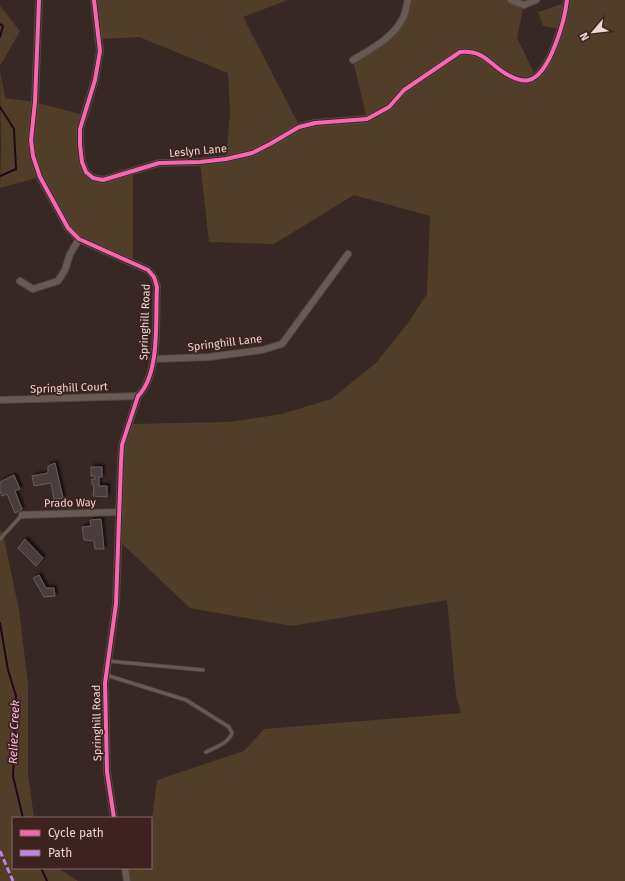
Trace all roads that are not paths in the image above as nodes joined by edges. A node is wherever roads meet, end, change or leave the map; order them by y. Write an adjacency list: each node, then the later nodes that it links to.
1 (40, 0): 8 (street, Springhill Road)
2 (94, 0): 6 (street, Leslyn Lane)
3 (408, 0): 7 (street)
4 (511, 0): 5 (street)
5 (536, 0)
6 (567, 0)
7 (352, 60)
8 (79, 239): 10 (street); 11 (street, Springhill Road)
9 (348, 254): 11 (street, Springhill Lane)
10 (20, 281)
11 (155, 360): 12 (street, Springhill Road)
12 (138, 396): 13 (street, Springhill Court); 14 (street, Springhill Road)
13 (0, 400)
14 (120, 512): 15 (street, Prado Way); 17 (street, Springhill Road)
15 (22, 515): 16 (lane)
16 (0, 539)
17 (108, 661): 18 (lane); 19 (street, Springhill Road)
18 (203, 670)
19 (106, 675): 20 (lane); 21 (street, Springhill Road)
20 (206, 752)
21 (114, 817)
22 (124, 869): 23 (street)
23 (127, 881)

